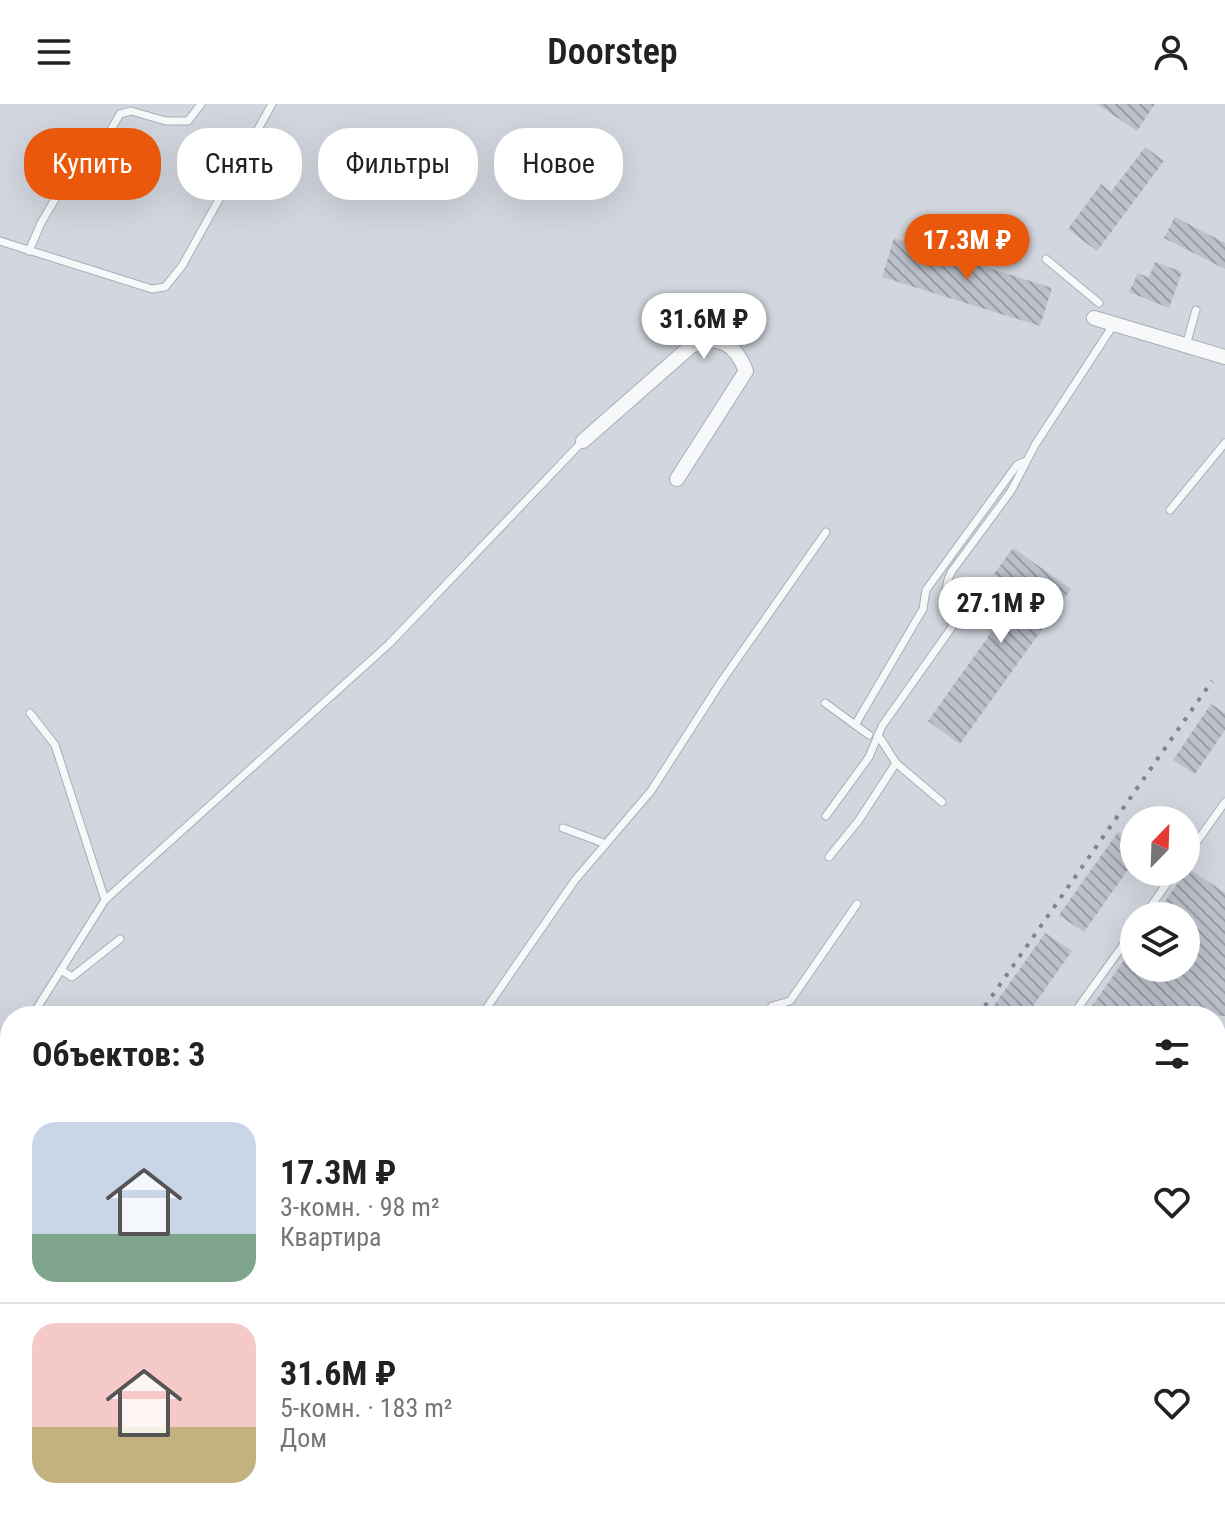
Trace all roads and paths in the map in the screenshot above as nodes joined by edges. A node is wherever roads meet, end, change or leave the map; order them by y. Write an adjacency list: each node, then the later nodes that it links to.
1 (201, 104): 4 (lane)
2 (272, 104): 4 (lane)
3 (0, 241): 4 (lane)
4 (29, 251)
5 (1046, 259): 6 (lane)
6 (1099, 303)
7 (1196, 310): 10 (lane)
8 (1094, 318): 9 (street)
9 (1114, 324): 10 (street); 14 (lane)
10 (1186, 345): 11 (street)
11 (1225, 357)
12 (583, 441): 15 (street); 30 (lane)
13 (1225, 443): 16 (lane)
14 (1026, 461): 20 (lane); 21 (lane)
15 (677, 479)
16 (1170, 510)
17 (826, 532): 28 (lane)
18 (825, 703): 20 (lane)
19 (30, 713): 30 (lane)
20 (855, 725): 21 (lane)
21 (874, 735): 22 (lane); 25 (lane)
22 (896, 763): 23 (lane); 29 (lane)
23 (942, 802)
24 (1225, 802): 27 (lane)
25 (826, 816)
26 (563, 828): 28 (lane)
27 (1200, 837)
28 (606, 844): 36 (lane)
29 (829, 857)
30 (105, 900): 34 (lane)
31 (857, 904): 37 (lane)
32 (120, 939): 34 (lane)
33 (1120, 949): 38 (lane)
34 (61, 970): 35 (lane)
35 (38, 1006)
36 (488, 1006)
37 (772, 1006)
38 (1079, 1006)

